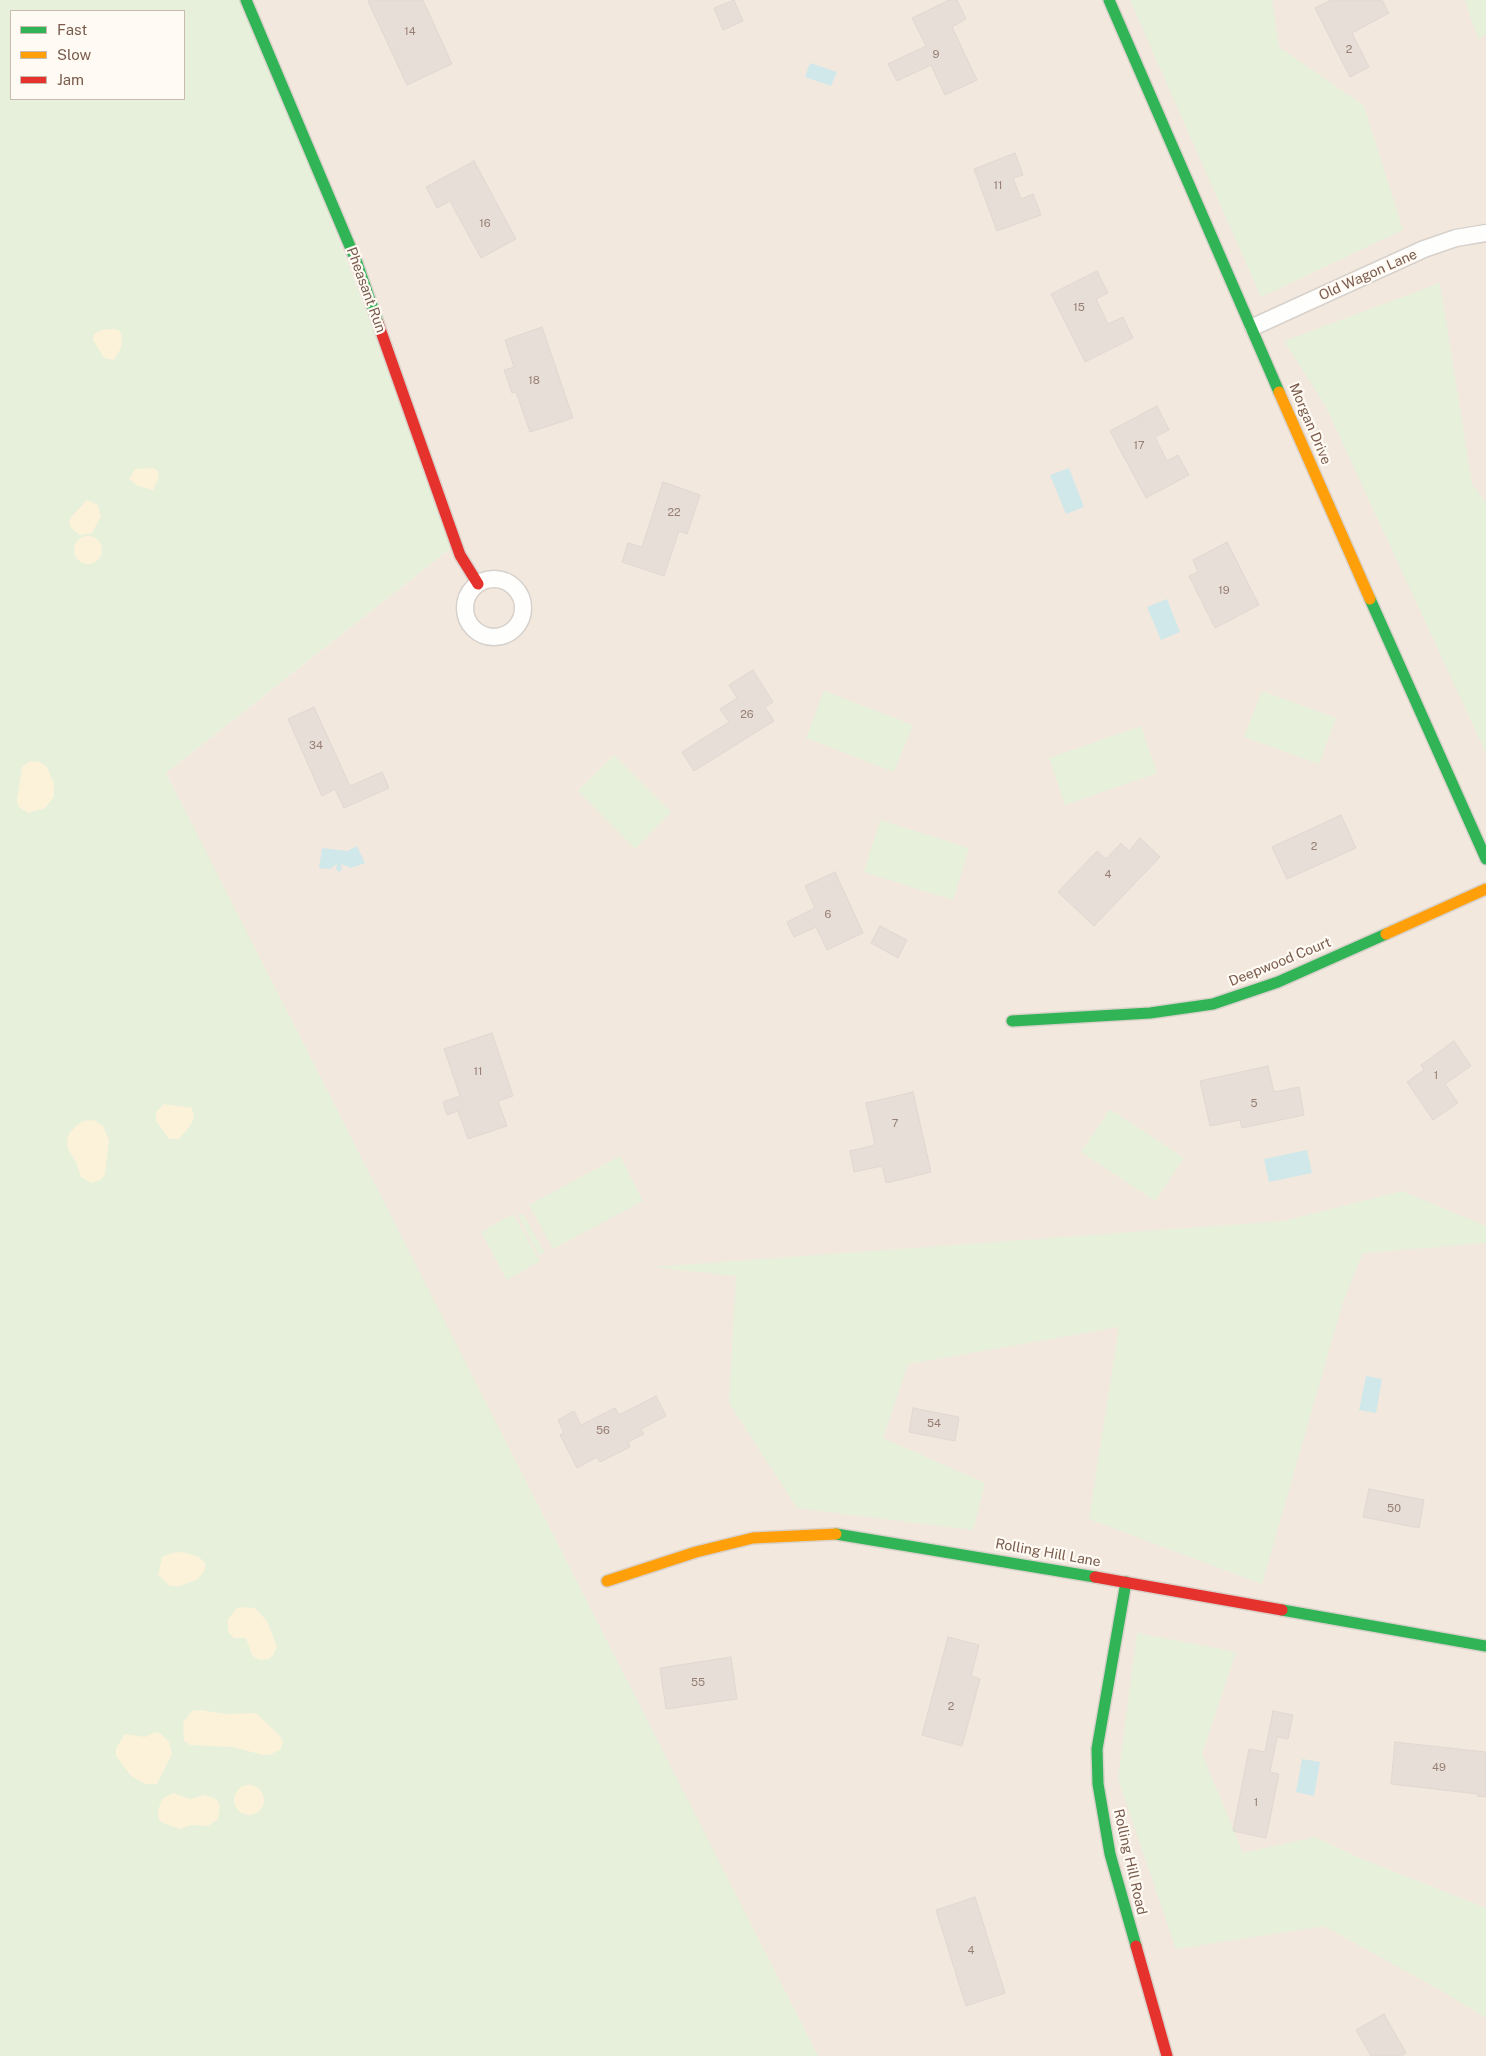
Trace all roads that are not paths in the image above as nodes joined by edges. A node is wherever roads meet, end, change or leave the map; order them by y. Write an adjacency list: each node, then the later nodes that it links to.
1 (246, 0): 5 (street, Pheasant Run)
2 (1109, 0): 4 (street, Morgan Drive)
3 (1486, 233): 4 (street, Old Wagon Lane)
4 (1253, 327): 6 (street, Morgan Drive)
5 (478, 584)
6 (1486, 859)
7 (1486, 889): 8 (street, Deepwood Court)
8 (1012, 1021)
9 (607, 1581): 10 (street, Rolling Hill Lane)
10 (1126, 1582): 11 (street, Rolling Hill Lane); 12 (street, Rolling Hill Road)
11 (1486, 1646)
12 (1167, 2056)

